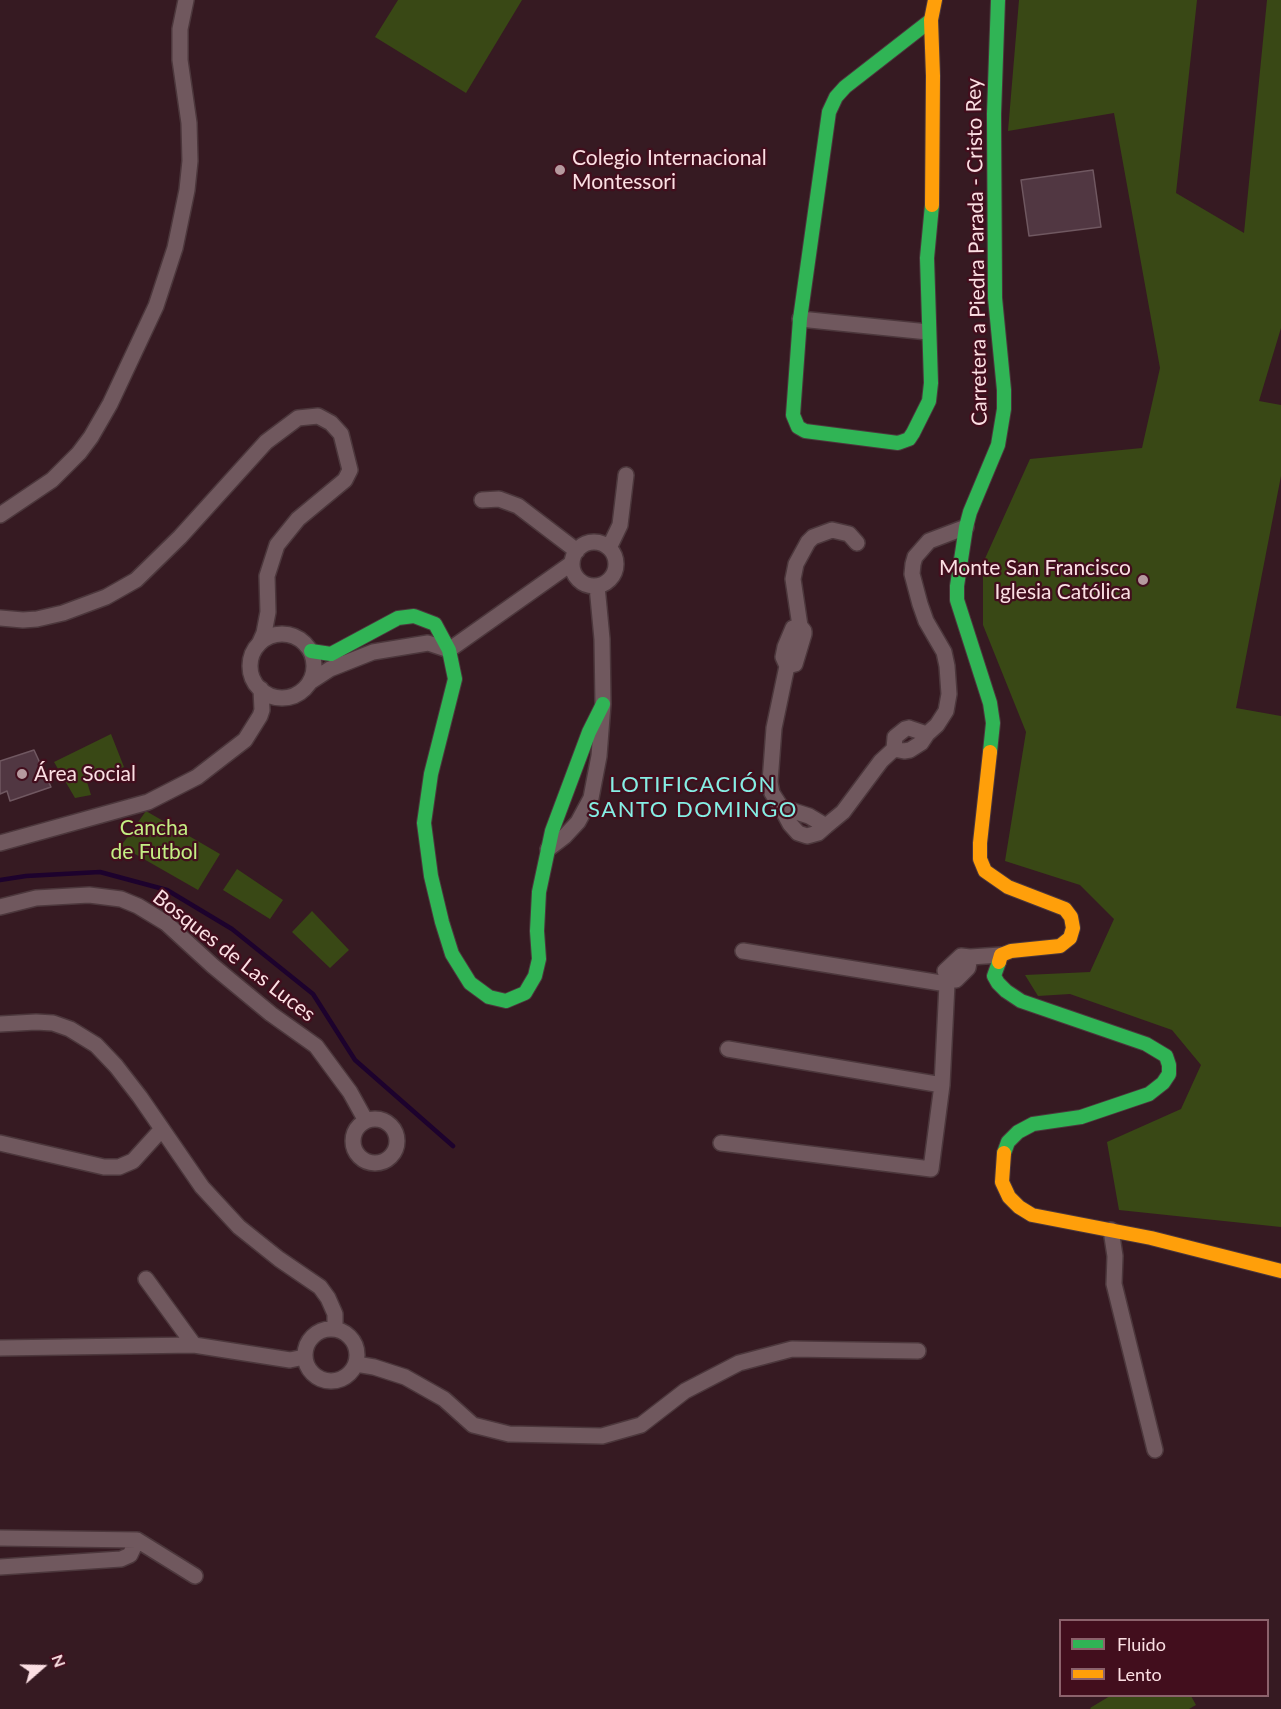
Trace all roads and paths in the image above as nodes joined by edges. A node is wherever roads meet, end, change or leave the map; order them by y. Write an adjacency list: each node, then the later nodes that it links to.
1 (186, 0): 9 (street)
2 (935, 0): 4 (street)
3 (998, 0): 10 (street, Carretera a Piedra Parada - Cristo Rey)
4 (931, 20): 5 (street); 6 (street)
5 (800, 319): 6 (street); 6 (street)
6 (928, 332)
7 (626, 475): 12 (street)
8 (482, 500): 13 (street)
9 (0, 515)
10 (966, 527): 11 (street); 30 (street, Carretera a Piedra Parada - Cristo Rey)
11 (857, 543)
12 (609, 548): 13 (street); 14 (street)
13 (574, 557): 14 (street); 19 (street)
14 (597, 586): 24 (street)
15 (267, 602): 16 (street); 17 (street); 18 (street)
16 (0, 618)
17 (291, 635): 18 (street); 20 (street)
18 (260, 642): 22 (street)
19 (449, 650): 20 (street); 21 (street); 27 (street)
20 (311, 651): 21 (street)
21 (310, 682): 23 (street)
22 (261, 689): 23 (street); 25 (street)
23 (285, 698): 25 (street)
24 (603, 704): 27 (street); 27 (street)
25 (260, 716): 26 (street)
26 (0, 843)
27 (548, 849)
28 (0, 907): 35 (street, Bosques de Las Luces)
29 (743, 951): 31 (street)
30 (1001, 955): 31 (street); 39 (street)
31 (949, 982): 34 (street)
32 (0, 1024): 36 (street)
33 (728, 1049): 34 (street)
34 (942, 1085): 38 (street)
35 (366, 1121)
36 (162, 1129): 37 (street); 42 (street)
37 (0, 1143)
38 (721, 1143)
39 (1111, 1230): 40 (street); 48 (street)
40 (1281, 1271)
41 (146, 1279): 43 (street)
42 (335, 1329): 46 (street); 47 (street)
43 (194, 1345): 44 (street); 46 (street)
44 (0, 1348)
45 (918, 1351): 47 (street)
46 (304, 1357): 47 (street)
47 (356, 1364)
48 (1155, 1450)
49 (0, 1538): 50 (street)
50 (137, 1540): 51 (street); 52 (street)
51 (0, 1567)
52 (195, 1576)

